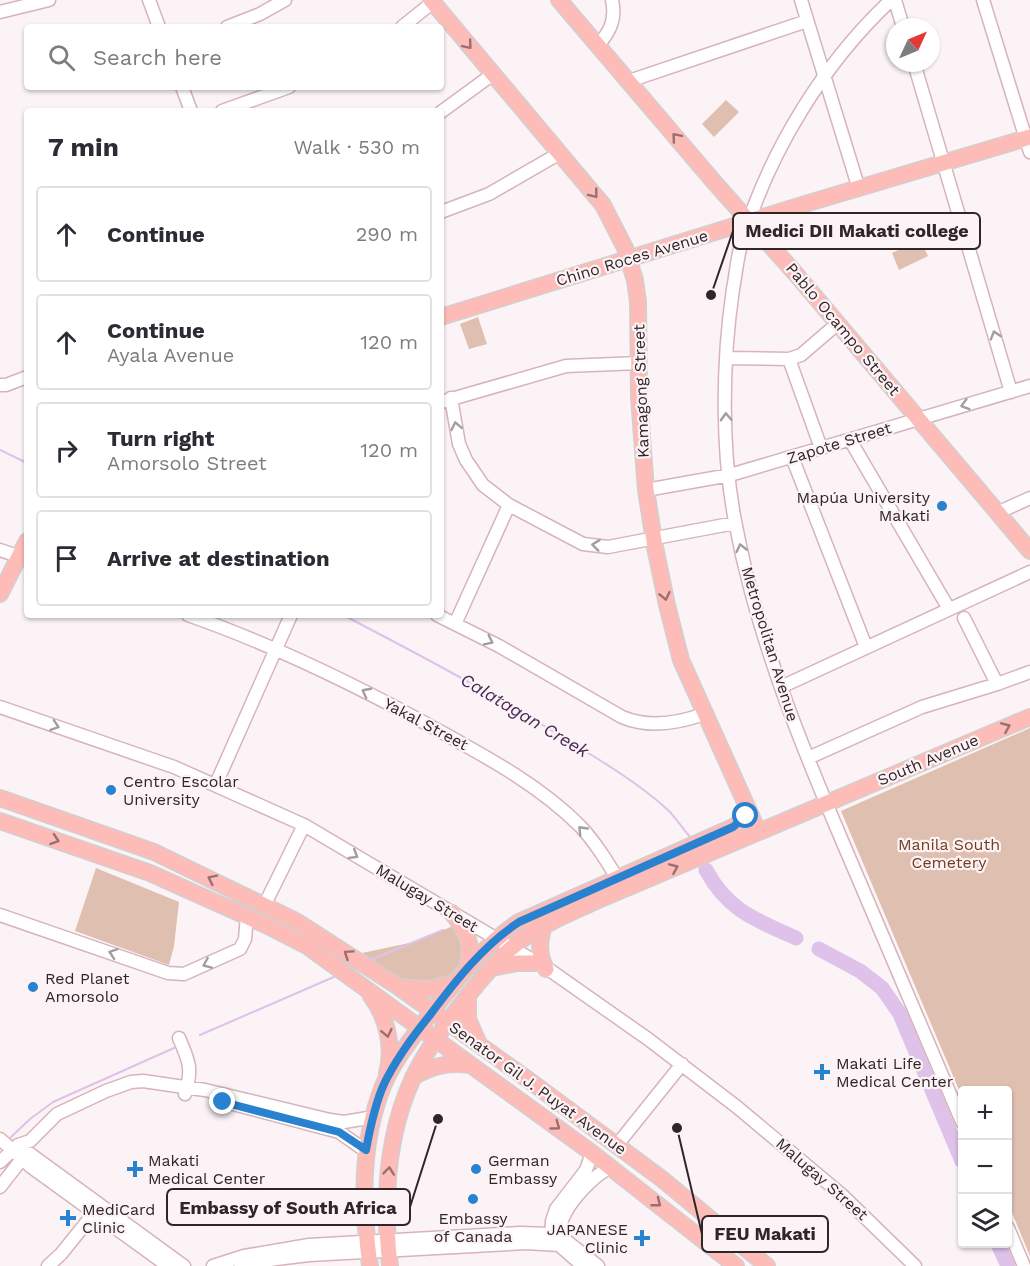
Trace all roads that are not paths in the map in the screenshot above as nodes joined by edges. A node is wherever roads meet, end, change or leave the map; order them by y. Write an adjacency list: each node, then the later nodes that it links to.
1 (50, 0): 11 (street)
2 (149, 0): 14 (street)
3 (285, 0): 15 (street)
4 (559, 0): 17 (main road, Pablo Ocampo Street)
5 (801, 0): 13 (street)
6 (891, 0): 20 (street, Metropolitan Avenue)
7 (895, 0): 12 (street)
8 (983, 0): 27 (street)
9 (432, 1): 16 (street); 19 (main road, Kamagong Street, one-way to 19)
10 (615, 1): 17 (street)
11 (0, 12)
12 (900, 18)
13 (807, 21): 20 (street); 21 (street)
14 (158, 24)
15 (235, 24)
16 (405, 24)
17 (598, 45): 21 (main road, Pablo Ocampo Street)
18 (917, 72): 29 (street)
19 (493, 74): 26 (street); 28 (main road, Kamagong Street)
20 (825, 76): 30 (street); 32 (street, Metropolitan Avenue)
21 (629, 81): 32 (main road, Pablo Ocampo Street, one-way to 21)
22 (183, 90): 24 (street)
23 (281, 90): 25 (street)
24 (190, 108)
25 (230, 108)
26 (444, 110)
27 (1029, 143): 29 (main road, Chino Roces Avenue)
28 (560, 153): 31 (street); 33 (main road, Kamagong Street, one-way to 33)
29 (943, 163): 30 (main road, Chino Roces Avenue); 42 (street, one-way to 29)
30 (859, 189): 32 (main road, Chino Roces Avenue)
31 (444, 211)
32 (749, 222): 33 (main road, Chino Roces Avenue); 35 (main road, Pablo Ocampo Street); 36 (street, Metropolitan Avenue)
33 (629, 259): 34 (main road, Chino Roces Avenue); 38 (main road, Kamagong Street)
34 (444, 316)
35 (837, 324): 37 (street); 44 (main road, Pablo Ocampo Street)
36 (726, 358): 37 (street); 48 (street, Metropolitan Avenue, one-way to 36)
37 (789, 359): 46 (street)
38 (639, 363): 43 (street); 49 (main road, Kamagong Street)
39 (24, 378): 40 (street)
40 (0, 385)
41 (1030, 386): 42 (street, Zapote Street)
42 (1011, 392): 44 (street, Zapote Street, one-way to 44)
43 (446, 400): 51 (street, one-way to 43)
44 (919, 418): 45 (street, Zapote Street); 52 (main road, Pablo Ocampo Street)
45 (850, 440): 46 (street, Zapote Street); 60 (street)
46 (821, 448): 47 (street, Zapote Street)
47 (792, 457): 48 (street, Zapote Street); 66 (street)
48 (730, 475): 49 (street, Zapote Street); 53 (street, Metropolitan Avenue)
49 (646, 490): 54 (main road, Kamagong Street)
50 (1030, 498): 52 (street)
51 (509, 505): 54 (street, one-way to 51); 65 (street)
52 (997, 513): 56 (main road, Pablo Ocampo Street)
53 (735, 523): 54 (street); 70 (street, Metropolitan Avenue, one-way to 53)
54 (653, 539): 72 (main road, Kamagong Street, one-way to 72)
55 (0, 550): 57 (street)
56 (1030, 551)
57 (23, 558): 59 (main road)
58 (1030, 572): 60 (street)
59 (0, 594)
60 (949, 609): 66 (street)
61 (196, 618): 67 (street, Yakal Street)
62 (290, 618): 67 (street)
63 (442, 618): 65 (street)
64 (963, 618): 69 (street)
65 (455, 624): 72 (street, one-way to 72)
66 (866, 647): 70 (street)
67 (275, 649): 75 (street); 83 (street, Yakal Street, one-way to 67)
68 (1030, 672): 69 (street)
69 (997, 684): 74 (street)
70 (781, 687): 74 (street, Metropolitan Avenue)
71 (0, 707): 75 (street, Malugay Street, one-way to 75)
72 (704, 714): 78 (main road, Kamagong Street)
73 (1030, 717): 77 (main road, South Avenue, one-way to 73)
74 (808, 758): 77 (street, Metropolitan Avenue)
75 (216, 784): 80 (street, Malugay Street)
76 (0, 798): 84 (main road, Senator Gil J. Puyat Avenue, one-way to 76)
77 (826, 803): 82 (main road, South Avenue); 111 (street, Metropolitan Avenue)
78 (748, 810): 81 (main road); 82 (main road, Kamagong Street)
79 (0, 821): 87 (main road, Senator Gil J. Puyat Avenue, one-way to 87)
80 (304, 825): 84 (street); 85 (street, Malugay Street, one-way to 85)
81 (733, 827): 82 (main road); 83 (main road)
82 (758, 831): 83 (main road, South Avenue, one-way to 82)
83 (620, 883): 88 (main road); 89 (main road)
84 (265, 904): 96 (main road, Senator Gil J. Puyat Avenue, one-way to 84)
85 (452, 913): 89 (street, Malugay Street); 93 (main road)
86 (0, 915): 87 (street, one-way to 86)
87 (247, 916): 95 (main road, Senator Gil J. Puyat Avenue)
88 (544, 925): 90 (main road); 91 (main road)
89 (495, 939): 90 (street, Malugay Street); 93 (main road)
90 (511, 948): 91 (street, Malugay Street); 92 (main road)
91 (541, 966): 92 (main road); 104 (street, Malugay Street)
92 (492, 968): 97 (main road)
93 (466, 969): 94 (main road)
94 (454, 983): 96 (main road); 98 (main road)
95 (363, 986): 100 (main road, Senator Gil J. Puyat Avenue); 108 (main road, one-way to 108)
96 (397, 987): 98 (main road, Senator Gil J. Puyat Avenue)
97 (468, 995): 99 (main road); 103 (main road)
98 (432, 1012): 99 (main road, Senator Gil J. Puyat Avenue); 100 (main road)
99 (448, 1023): 102 (main road); 103 (main road, Senator Gil J. Puyat Avenue)
100 (419, 1028): 102 (main road, Senator Gil J. Puyat Avenue); 108 (main road)
101 (179, 1038): 106 (street)
102 (436, 1040): 105 (main road, Senator Gil J. Puyat Avenue); 107 (main road)
103 (483, 1049): 114 (main road, Senator Gil J. Puyat Avenue)
104 (682, 1064): 114 (street); 137 (street, Malugay Street)
105 (470, 1065): 107 (main road); 117 (main road, Senator Gil J. Puyat Avenue, one-way to 117)
106 (190, 1070): 109 (street); 110 (street)
107 (413, 1077): 126 (main road, one-way to 107)
108 (384, 1085): 112 (main road)
109 (206, 1090): 110 (street); 112 (street)
110 (186, 1091): 115 (street); 116 (street)
111 (958, 1110)
112 (374, 1117): 116 (main road)
113 (0, 1139): 115 (street)
114 (617, 1145): 136 (main road, Senator Gil J. Puyat Avenue)
115 (21, 1150): 118 (street); 120 (street); 122 (street); 130 (street)
116 (366, 1150): 127 (main road)
117 (592, 1152): 119 (main road, Senator Gil J. Puyat Avenue); 121 (street)
118 (0, 1162)
119 (611, 1167): 125 (street); 135 (main road, Senator Gil J. Puyat Avenue, one-way to 135)
120 (0, 1187)
121 (556, 1209): 123 (street); 125 (street)
122 (94, 1213): 128 (street); 129 (street)
123 (520, 1233): 125 (street); 126 (street)
124 (1012, 1238): 138 (street)
125 (555, 1240): 126 (street); 133 (street); 134 (street)
126 (389, 1252): 127 (street)
127 (368, 1253): 131 (street); 132 (street)
128 (48, 1266)
129 (168, 1266)
130 (184, 1266)
131 (213, 1266)
132 (241, 1266)
133 (583, 1266)
134 (598, 1266)
135 (736, 1266)
136 (767, 1266)
137 (915, 1266)
138 (1024, 1266)

